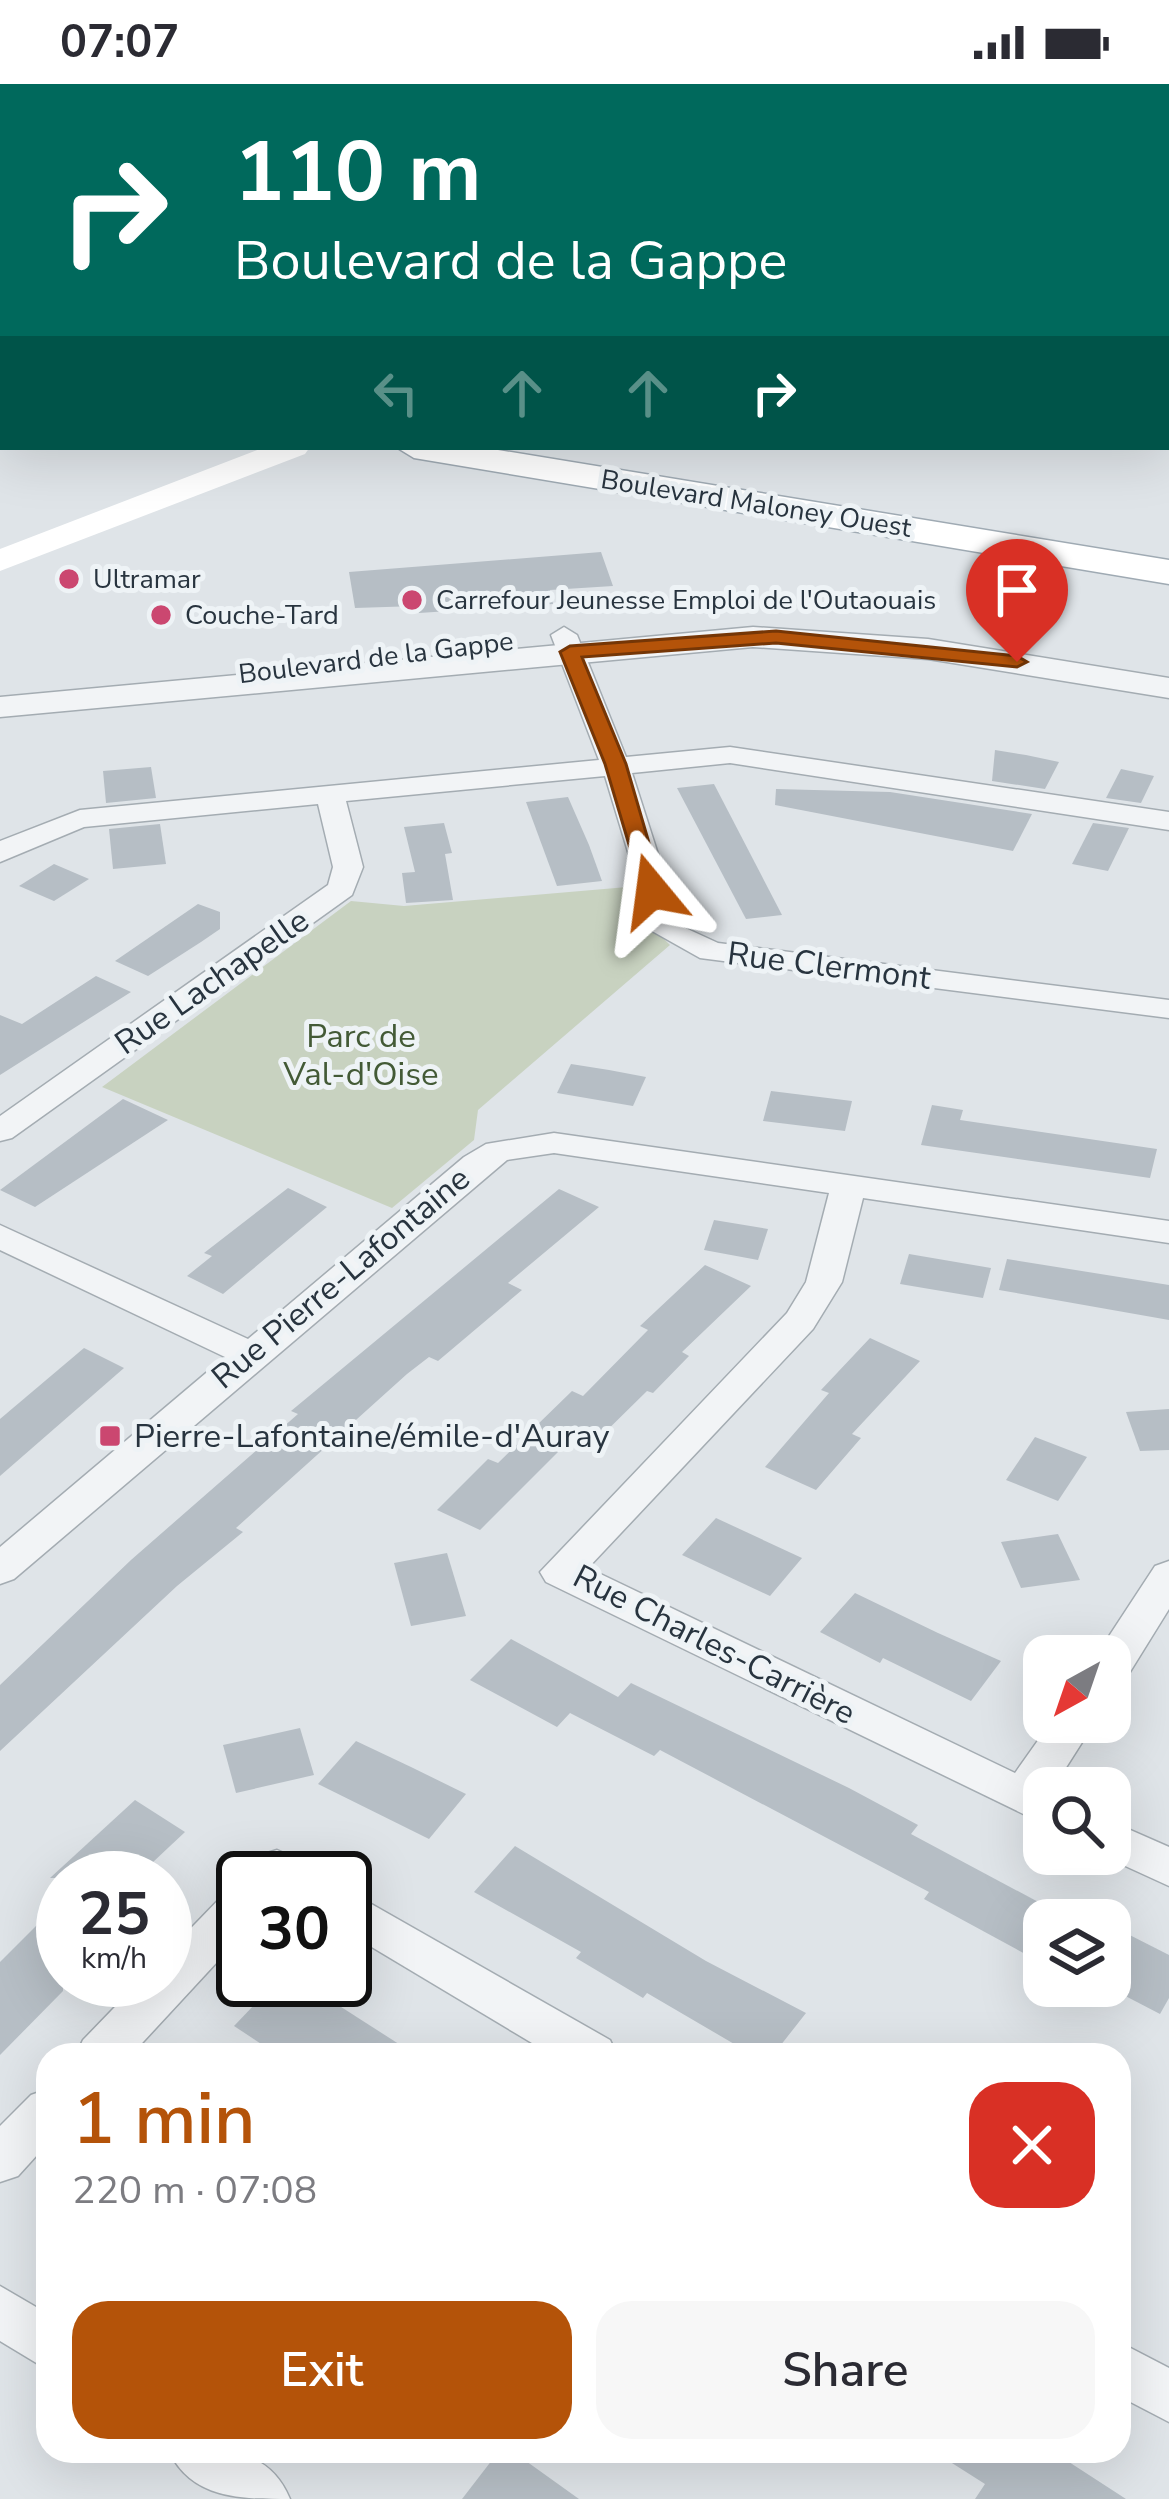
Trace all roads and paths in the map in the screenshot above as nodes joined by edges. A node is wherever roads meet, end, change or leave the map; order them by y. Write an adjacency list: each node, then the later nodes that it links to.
1 (213, 450): 5 (main road)
2 (286, 450): 7 (main road)
3 (432, 450): 8 (main road, Boulevard Maloney Ouest)
4 (585, 450): 6 (main road, Boulevard Maloney Ouest)
5 (0, 530)
6 (1169, 548)
7 (0, 561)
8 (1169, 572)
9 (567, 644): 10 (street, Boulevard de la Gappe); 11 (street, Boulevard de la Gappe); 12 (street, Rue Clermont)
10 (1169, 688)
11 (10, 707)
12 (615, 764): 13 (street); 14 (street); 16 (street, Rue Clermont)
13 (330, 795): 15 (street); 17 (street, Rue Lachapelle)
14 (1169, 821)
15 (0, 853)
16 (1169, 1010)
17 (0, 1131)
18 (848, 1188): 19 (street, Rue Pierre-Lafontaine); 21 (street, Rue Pierre-Lafontaine); 25 (street, Rue Charles-Carrière)
19 (1169, 1232)
20 (0, 1236): 21 (street)
21 (250, 1354): 22 (street, Rue Pierre-Lafontaine)
22 (0, 1569)
23 (1169, 1576): 24 (street)
24 (1131, 1636)
25 (1023, 1797)
26 (1131, 1850): 27 (street)
27 (1169, 1868)
28 (372, 1924): 31 (street)
29 (216, 1933): 30 (street)
30 (111, 2043)
31 (572, 2043)
32 (36, 2122): 33 (street)
33 (0, 2160)
34 (0, 2310): 35 (street)
35 (36, 2336)
36 (1131, 2374): 37 (street)
37 (1169, 2397)
38 (213, 2463): 39 (street)
39 (263, 2499)

